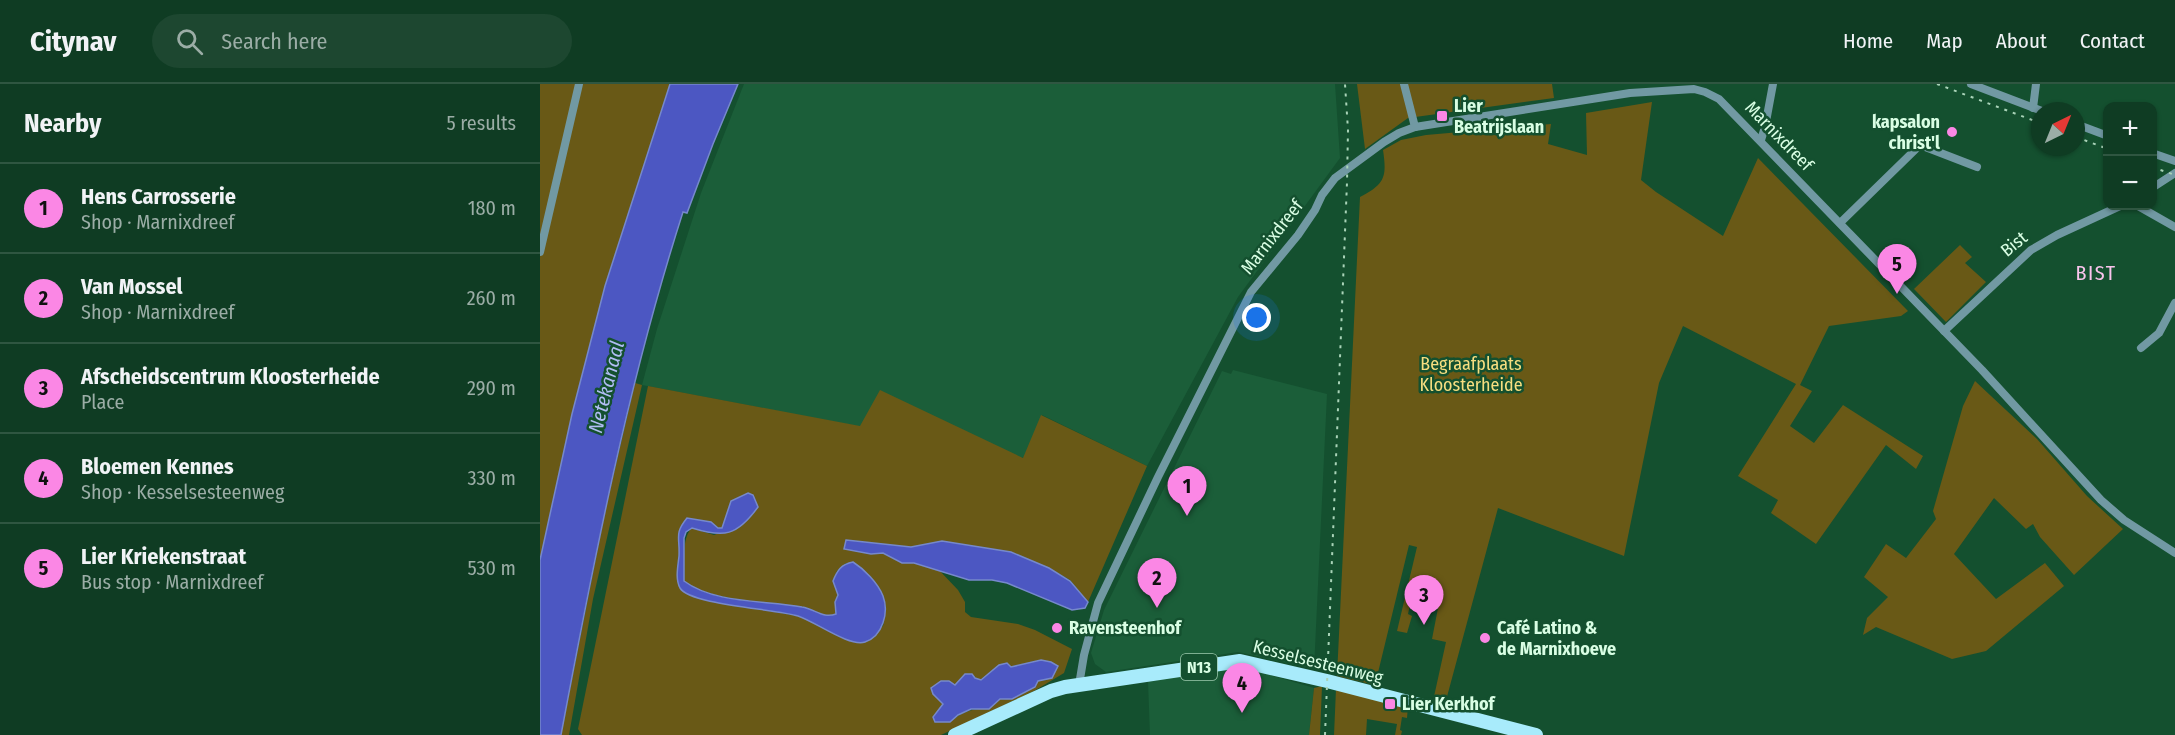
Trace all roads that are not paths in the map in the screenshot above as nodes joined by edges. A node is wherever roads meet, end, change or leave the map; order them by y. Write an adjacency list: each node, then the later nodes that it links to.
1 (579, 84): 21 (street)
2 (1404, 84): 9 (street)
3 (1773, 84): 11 (street)
4 (1971, 84): 7 (street)
5 (2036, 84): 6 (street)
6 (2037, 102)
7 (2031, 107)
8 (2085, 127): 10 (street)
9 (1415, 128): 11 (street, Marnixdreef); 26 (street, Marnixdreef)
10 (2103, 134)
11 (1761, 140): 19 (street, Marnixdreef)
12 (2157, 155): 13 (street)
13 (2175, 161)
14 (1977, 167): 19 (street)
15 (2175, 173): 16 (street)
16 (2157, 185)
17 (2111, 210): 23 (street, Bist)
18 (2145, 210): 20 (street)
19 (1840, 223): 23 (street, Marnixdreef)
20 (2175, 227)
21 (540, 252)
22 (2175, 303): 24 (street)
23 (1944, 331): 25 (street, Marnixdreef)
24 (2141, 348)
25 (2175, 553)
26 (1079, 685): 27 (main road, Kesselsesteenweg / N13); 28 (main road, Kesselsesteenweg / N13)
27 (955, 735)
28 (1536, 735)

